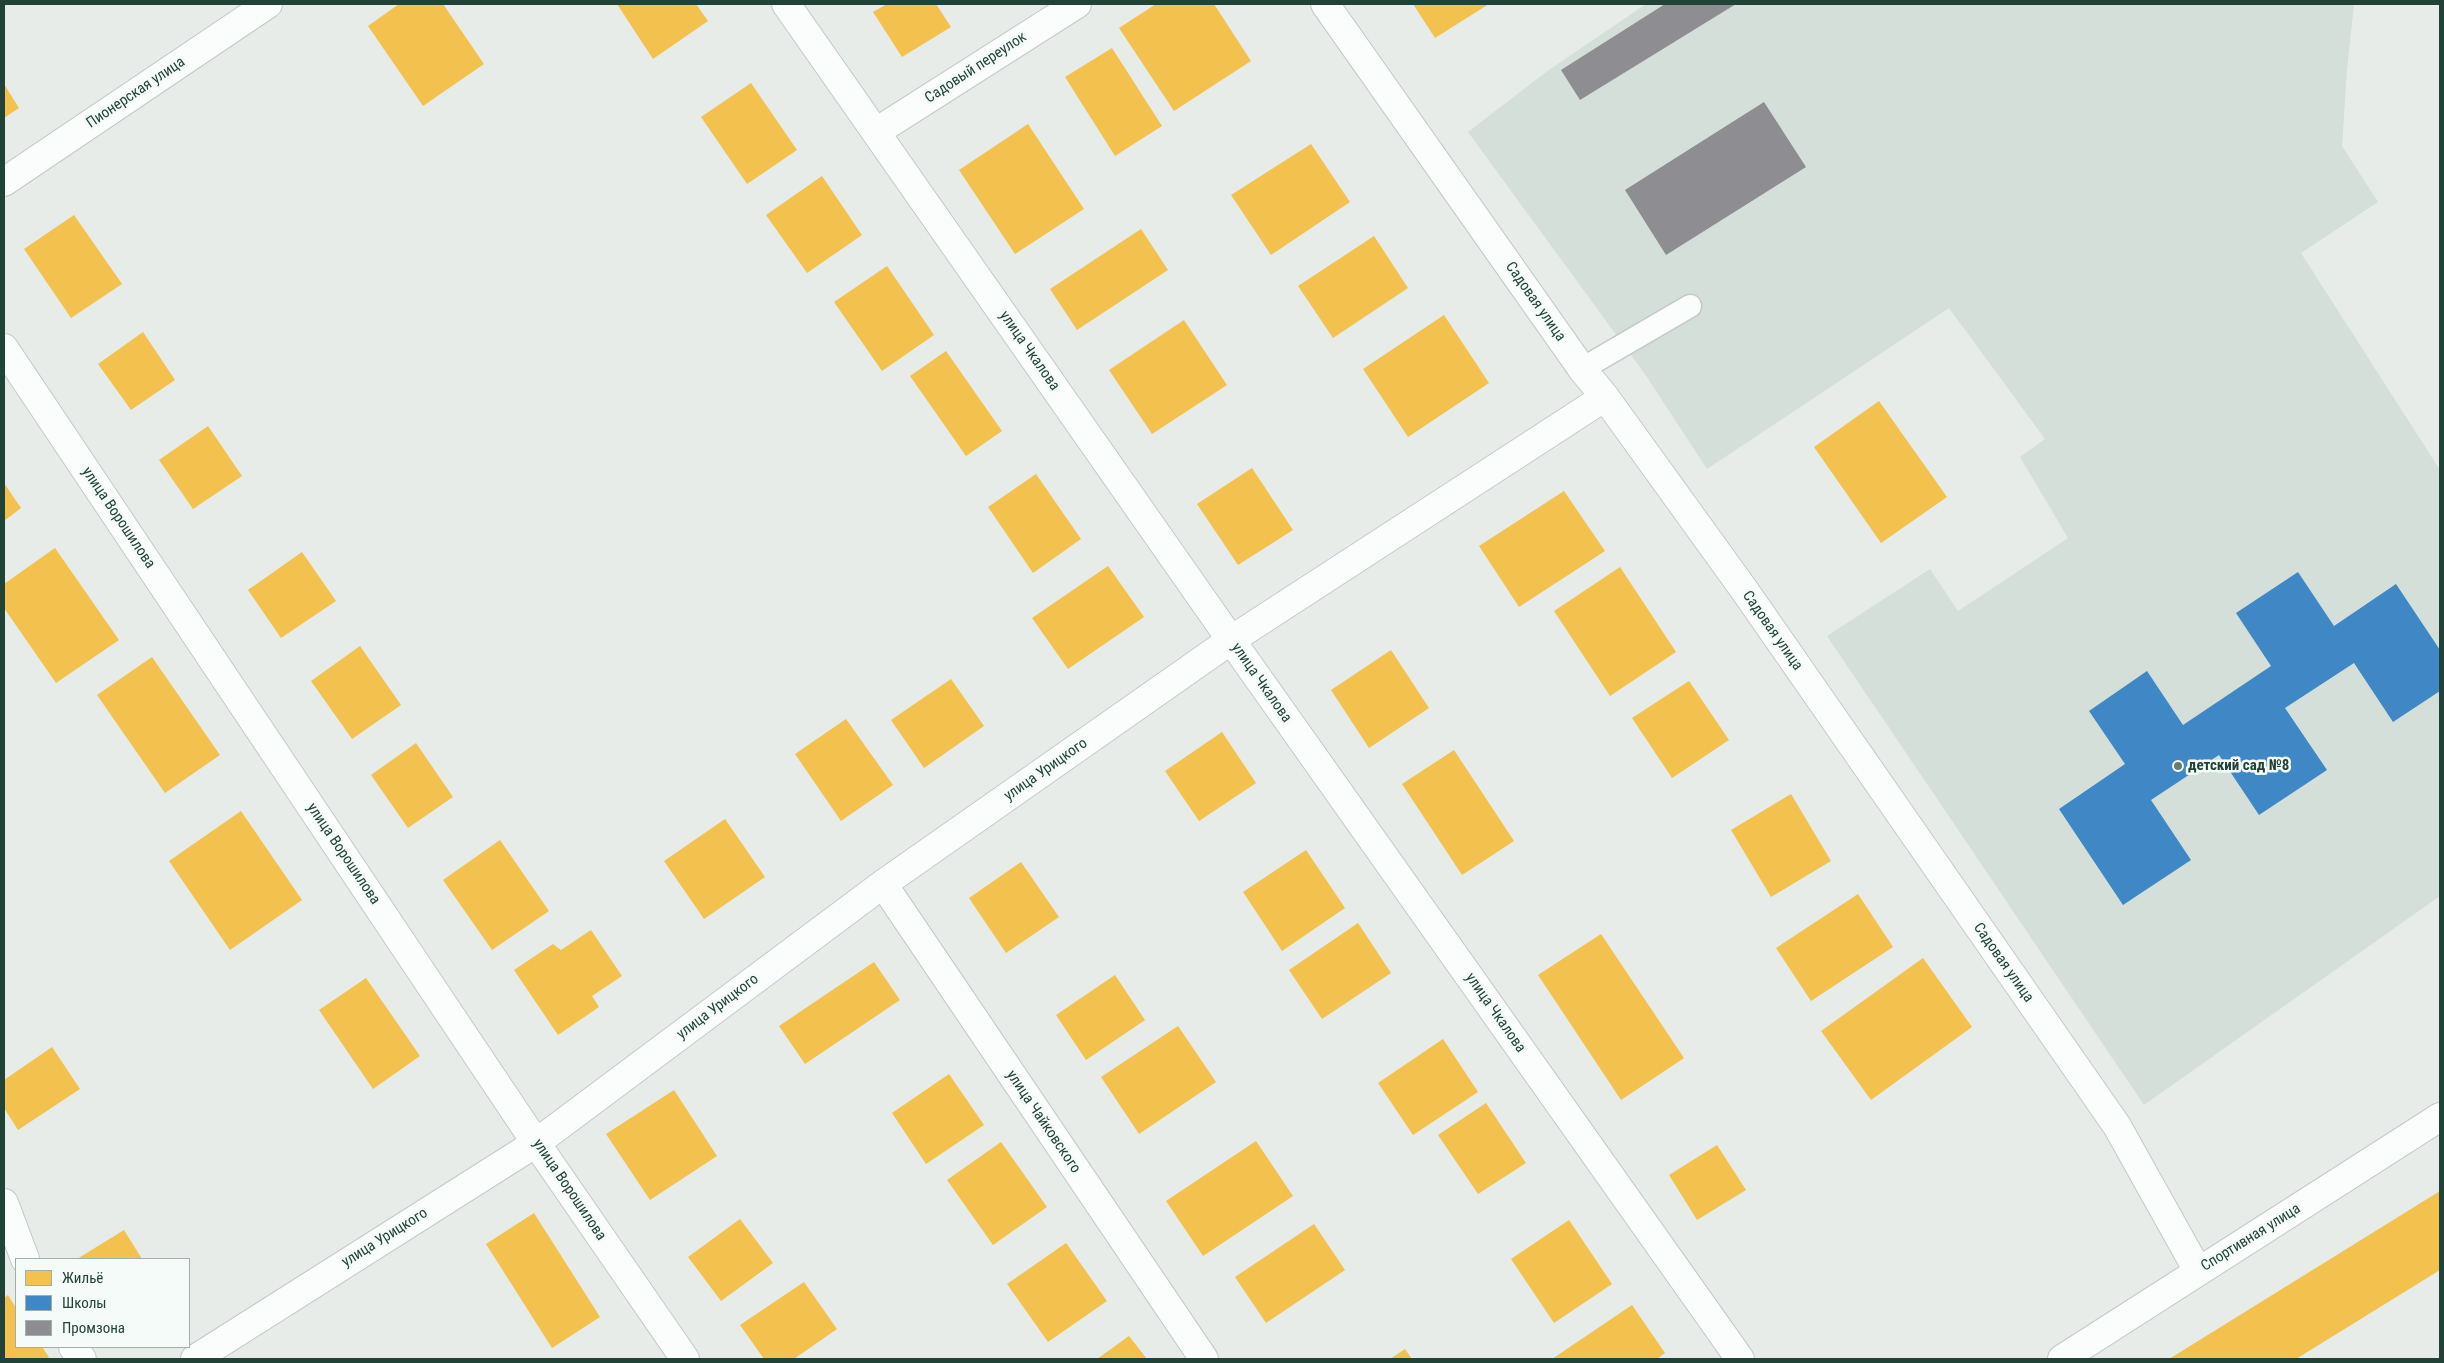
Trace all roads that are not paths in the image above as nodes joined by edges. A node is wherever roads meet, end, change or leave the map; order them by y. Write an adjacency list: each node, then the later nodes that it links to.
1 (268, 4): 6 (street, Пионерская улица)
2 (786, 4): 5 (street, улица Чкалова)
3 (1077, 4): 5 (street, Садовый переулок)
4 (1325, 4): 9 (street, Садовая улица)
5 (876, 132): 11 (street, улица Чкалова)
6 (4, 182)
7 (1690, 306): 9 (lane)
8 (4, 348): 14 (street, улица Ворошилова)
9 (1582, 369): 10 (street, Садовая улица)
10 (1605, 396): 11 (street, улица Урицкого); 17 (street, Садовая улица)
11 (1231, 640): 12 (street, улица Урицкого); 23 (street, улица Чкалова)
12 (883, 884): 14 (street, улица Урицкого); 22 (street, улица Чайковского)
13 (2440, 1117): 17 (street, Спортивная улица)
14 (536, 1143): 20 (street, улица Урицкого); 21 (street, улица Ворошилова)
15 (4, 1203): 16 (street)
16 (25, 1258)
17 (2198, 1271): 24 (street, Спортивная улица)
18 (74, 1348): 19 (street)
19 (82, 1359)
20 (195, 1359)
21 (685, 1359)
22 (1204, 1359)
23 (1740, 1359)
24 (2062, 1359)

